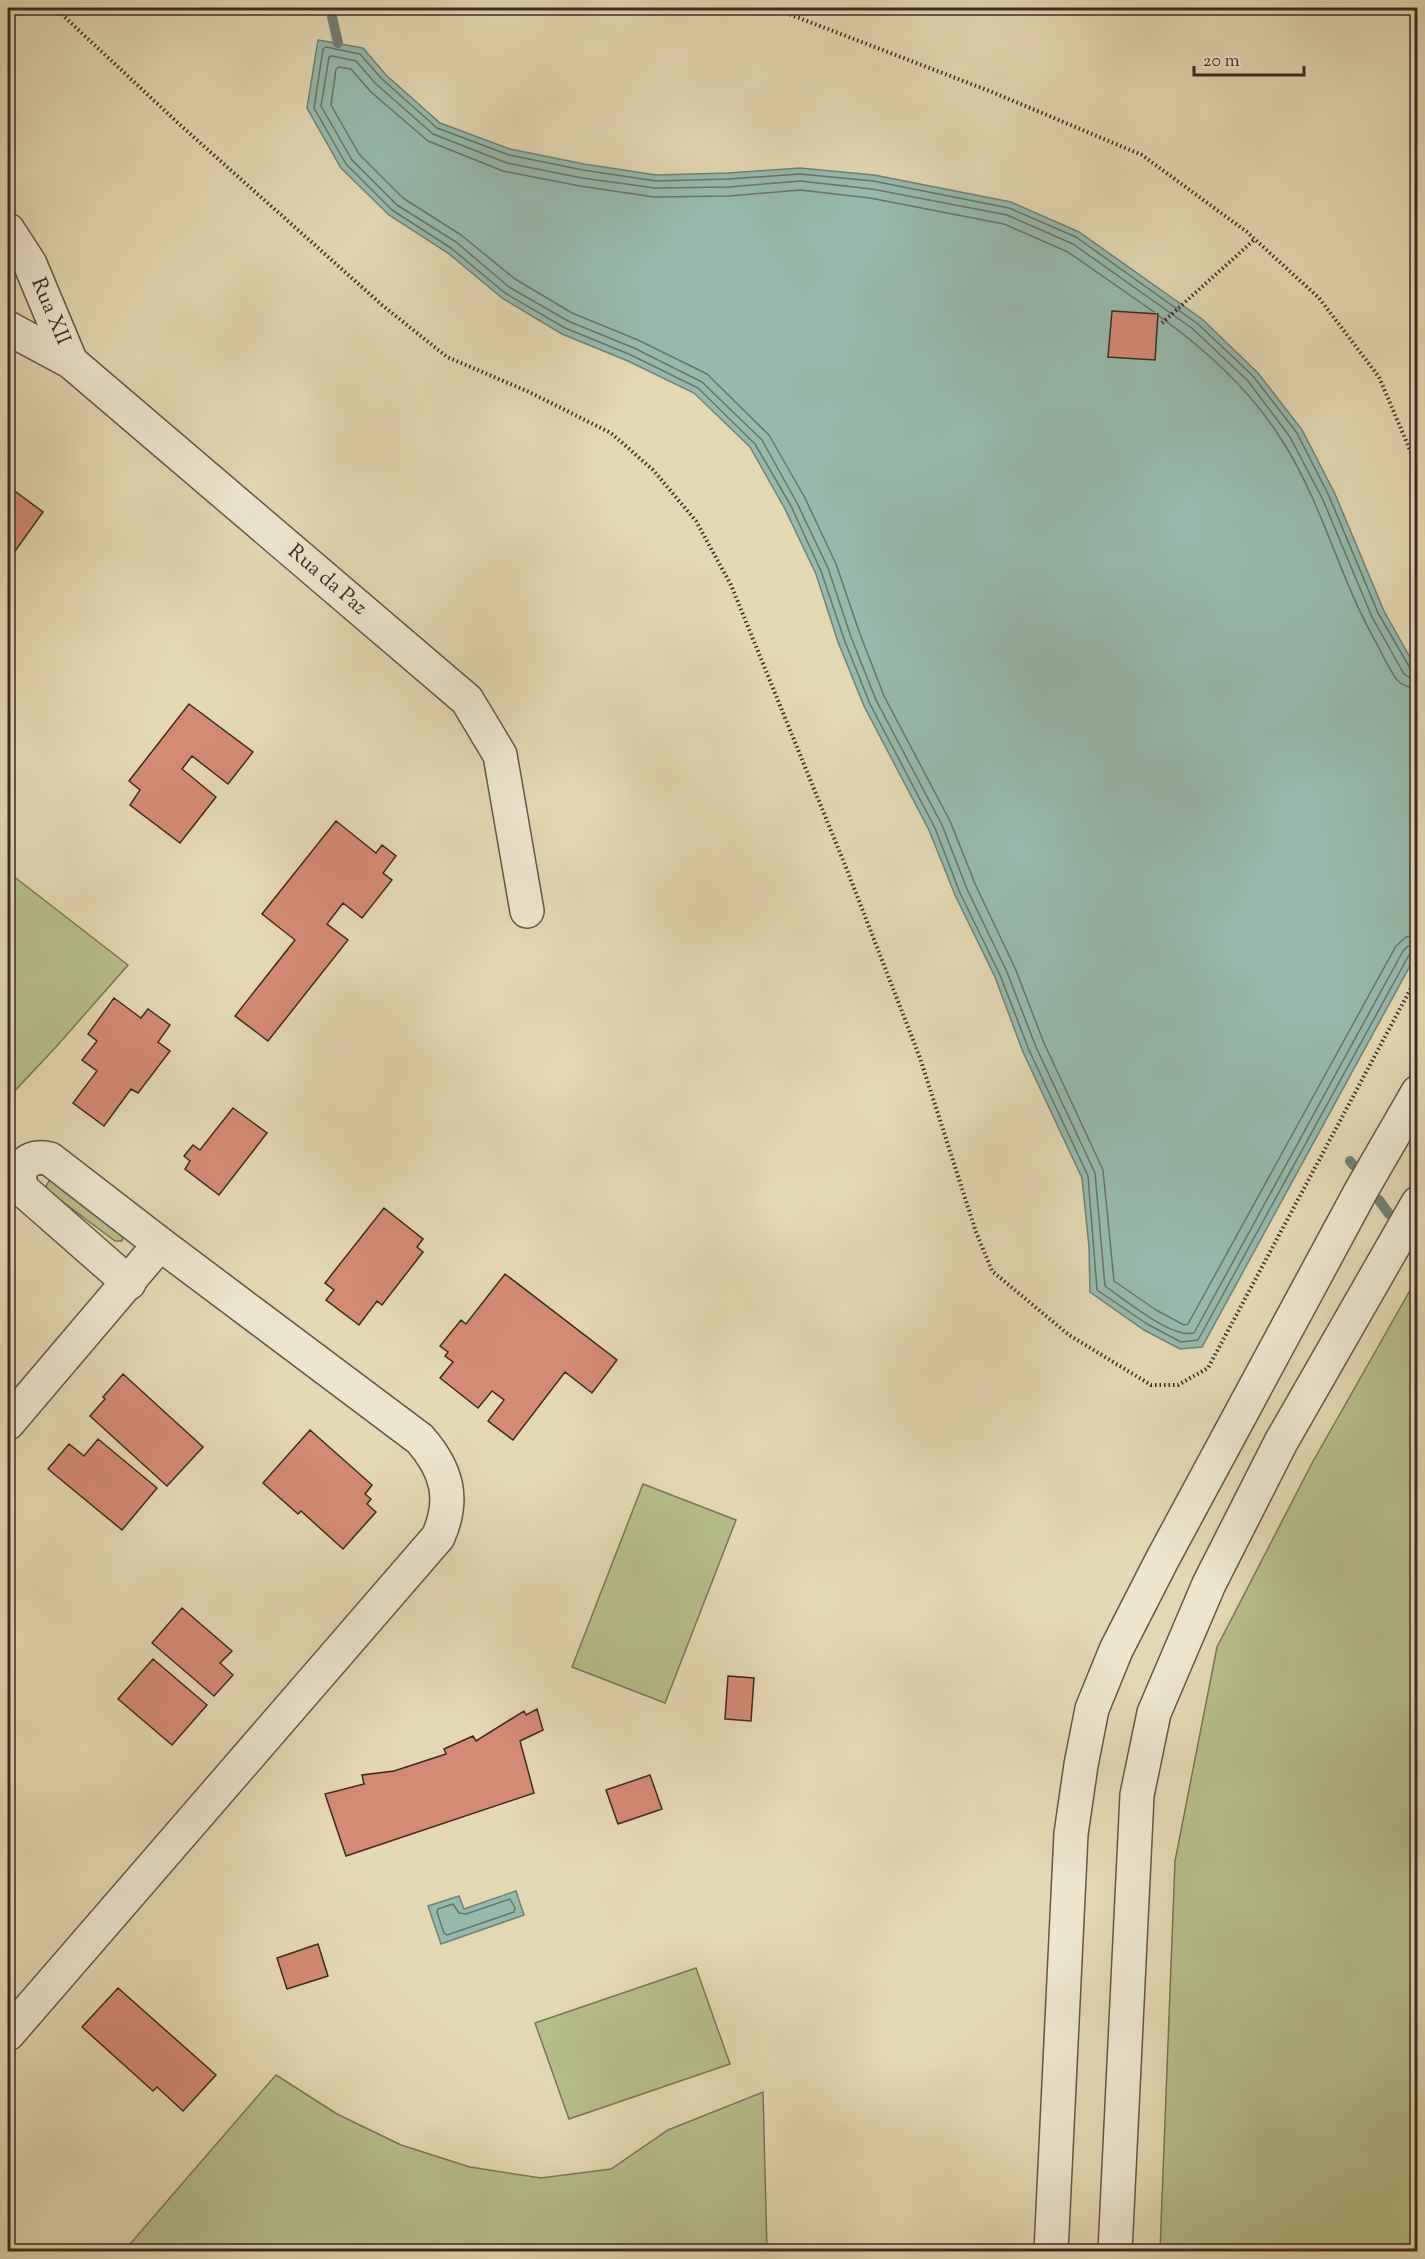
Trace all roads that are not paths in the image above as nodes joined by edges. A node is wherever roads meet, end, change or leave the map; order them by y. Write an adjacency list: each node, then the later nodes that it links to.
1 (8, 230): 3 (street, Rua XII)
2 (8, 328): 3 (street, Rua da Paz)
3 (71, 362): 4 (street, Rua da Paz)
4 (527, 911)
5 (1418, 1092): 10 (street)
6 (1418, 1203): 11 (street)
7 (160, 1245): 8 (street); 8 (street); 12 (street)
8 (129, 1283): 9 (street)
9 (8, 1422)
10 (1162, 1560): 11 (street); 13 (street)
11 (1209, 1584): 14 (street)
12 (8, 2034)
13 (1051, 2252)
14 (1115, 2252)

